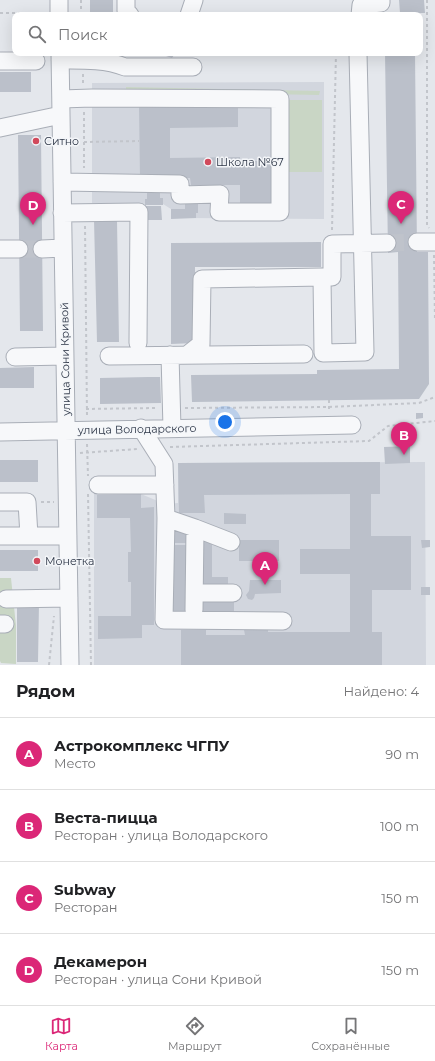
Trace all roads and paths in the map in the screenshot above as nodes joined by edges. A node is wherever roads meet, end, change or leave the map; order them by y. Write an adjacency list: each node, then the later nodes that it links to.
1 (59, 0): 7 (street)
2 (81, 0): 8 (path)
3 (126, 0): 9 (street)
4 (194, 0): 10 (street)
5 (381, 0): 11 (street)
6 (427, 0): 14 (path)
7 (55, 12)
8 (81, 12)
9 (127, 12)
10 (190, 12)
11 (360, 12)
12 (0, 13): 13 (path)
13 (12, 13)
14 (426, 30): 32 (path)
15 (60, 56): 18 (street); 22 (street, улица Сони Кривой)
16 (336, 56): 35 (path)
17 (358, 56): 33 (street)
18 (82, 60): 21 (street); 23 (path)
19 (0, 61): 20 (street)
20 (36, 61)
21 (193, 67)
22 (61, 99): 23 (street); 24 (street, улица Сони Кривой)
23 (84, 99): 27 (path); 29 (street)
24 (61, 115): 25 (street); 28 (street, улица Сони Кривой)
25 (0, 128)
26 (139, 141): 27 (path)
27 (84, 142): 29 (path)
28 (62, 182): 29 (street); 30 (street, улица Сони Кривой)
29 (84, 182)
30 (62, 213): 31 (street); 36 (street, улица Сони Кривой)
31 (84, 213): 42 (street); 51 (path)
32 (429, 242): 41 (path)
33 (362, 243): 34 (street); 35 (street); 40 (street)
34 (387, 243)
35 (332, 244): 40 (street)
36 (63, 248): 39 (street); 47 (street, улица Сони Кривой)
37 (0, 249): 38 (street)
38 (19, 249)
39 (42, 249)
40 (322, 277): 45 (street)
41 (435, 320)
42 (138, 343)
43 (304, 354): 45 (street)
44 (170, 355): 45 (street); 48 (street); 50 (street)
45 (187, 355)
46 (15, 356): 47 (street)
47 (65, 356): 56 (street, улица Сони Кривой)
48 (109, 356)
49 (435, 397): 50 (path)
50 (171, 408): 51 (path); 54 (street)
51 (86, 409): 55 (path)
52 (352, 425): 54 (street, улица Володарского)
53 (141, 428): 54 (street, улица Володарского); 55 (street, улица Володарского); 59 (street)
54 (172, 428)
55 (87, 429): 56 (street, улица Володарского); 58 (path)
56 (66, 430): 57 (street, улица Володарского); 65 (street, улица Сони Кривой)
57 (0, 432)
58 (91, 484): 59 (street); 74 (path)
59 (165, 485): 61 (street)
60 (0, 502): 64 (street)
61 (166, 518): 62 (street); 72 (street)
62 (195, 528): 66 (street); 67 (street)
63 (0, 536): 64 (street)
64 (29, 536): 65 (street)
65 (68, 536): 69 (street, улица Сони Кривой)
66 (231, 542)
67 (194, 593): 68 (street); 71 (street)
68 (233, 593)
69 (69, 598): 70 (street); 73 (street, улица Сони Кривой)
70 (6, 599)
71 (194, 610)
72 (283, 621)
73 (70, 665)
74 (91, 665)

